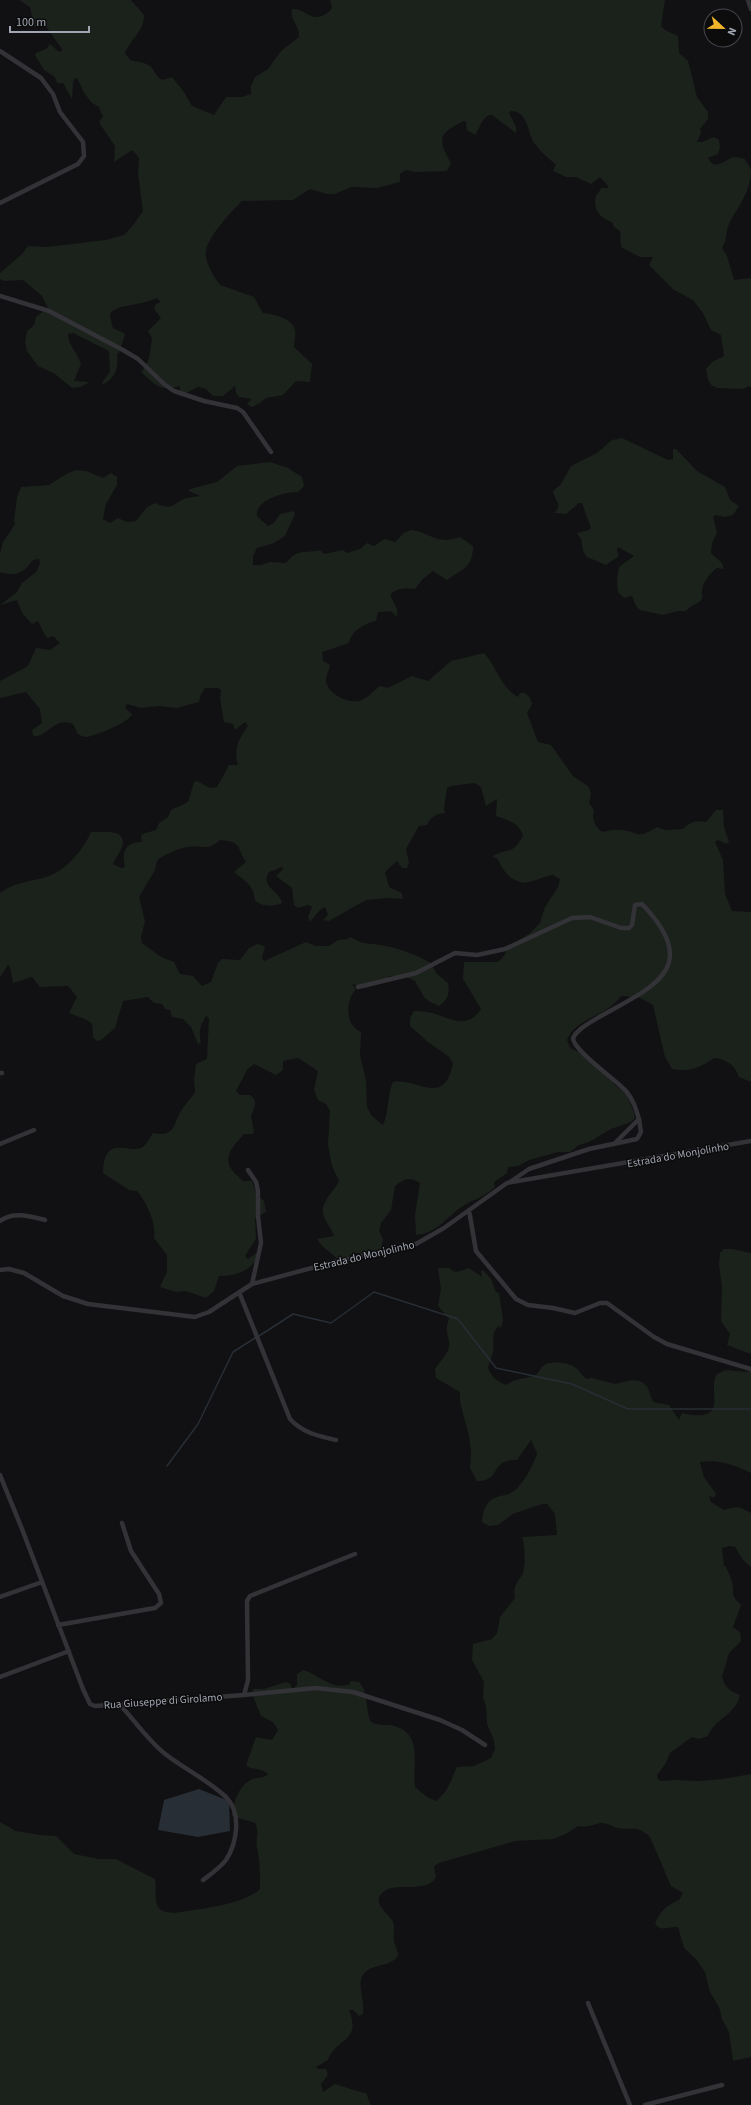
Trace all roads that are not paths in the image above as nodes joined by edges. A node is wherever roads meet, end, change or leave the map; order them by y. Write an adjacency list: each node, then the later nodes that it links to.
1 (748, 0): 2 (street)
2 (751, 9)
3 (0, 51): 4 (street)
4 (0, 203)
5 (0, 296): 6 (street)
6 (271, 452)
7 (358, 987): 8 (street)
8 (639, 1119): 12 (street); 12 (street)
9 (34, 1130): 11 (street)
10 (751, 1141): 14 (street, Estrada do Monjolinho)
11 (0, 1144)
12 (614, 1144): 14 (street)
13 (248, 1170): 19 (street)
14 (507, 1184): 15 (street, Estrada do Monjolinho)
15 (469, 1210): 19 (street, Estrada do Monjolinho); 21 (street)
16 (0, 1220): 17 (street)
17 (45, 1220)
18 (0, 1270): 20 (street, Estrada do Monjolinho)
19 (252, 1284): 20 (street, Estrada do Monjolinho)
20 (239, 1292): 22 (street)
21 (751, 1369)
22 (336, 1440)
23 (0, 1475): 26 (street, Rua Giuseppe di Girolamo)
24 (122, 1523): 28 (street)
25 (355, 1554): 31 (street)
26 (42, 1582): 27 (street); 28 (street, Rua Giuseppe di Girolamo)
27 (0, 1597)
28 (58, 1624): 29 (street, Rua Giuseppe di Girolamo)
29 (69, 1651): 30 (street); 32 (street, Rua Giuseppe di Girolamo)
30 (0, 1677)
31 (244, 1695): 32 (street, Rua Giuseppe di Girolamo); 33 (street, Rua Giuseppe di Girolamo)
32 (121, 1706): 34 (street)
33 (485, 1745)
34 (203, 1880)
35 (588, 2003): 37 (street)
36 (722, 2086): 38 (street)
37 (630, 2105)
38 (645, 2105)

